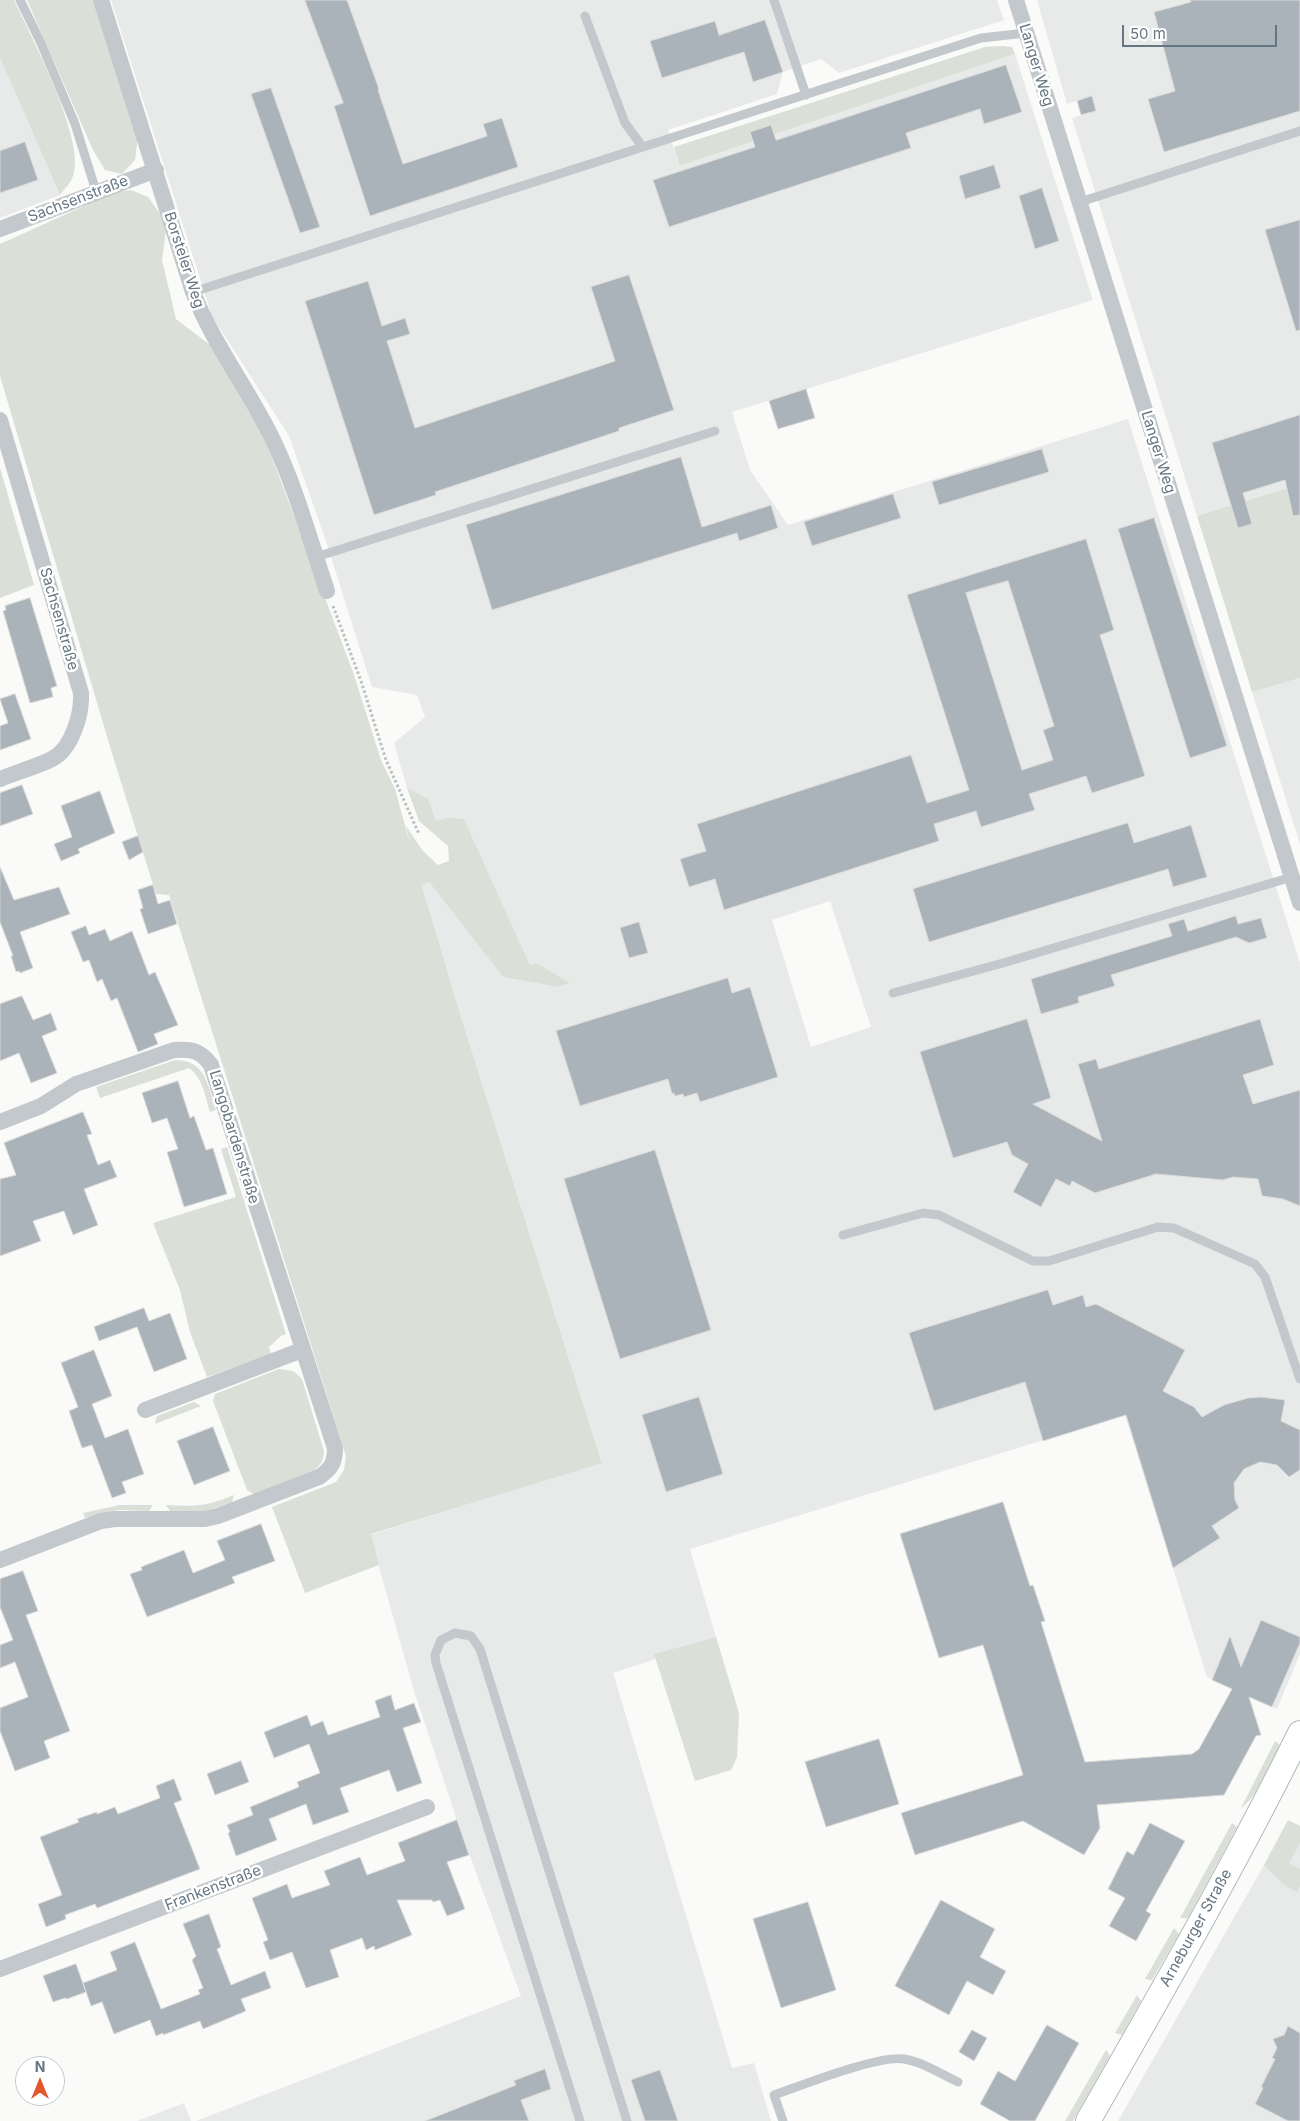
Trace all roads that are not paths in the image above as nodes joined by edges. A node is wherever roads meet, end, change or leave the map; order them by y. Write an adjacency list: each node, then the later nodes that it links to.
1 (20, 0): 11 (lane)
2 (101, 0): 10 (street, Borsteler Weg)
3 (774, 0): 7 (lane)
4 (1016, 0): 6 (street, Langer Weg)
5 (585, 16): 9 (lane)
6 (1026, 33): 7 (lane); 12 (street, Langer Weg)
7 (806, 95): 9 (lane)
8 (1300, 131): 12 (lane)
9 (642, 146): 14 (lane)
10 (156, 170): 11 (street, Sachsenstraße); 14 (street, Borsteler Weg)
11 (96, 191): 13 (street, Sachsenstraße)
12 (1080, 202): 20 (street, Langer Weg)
13 (0, 229)
14 (193, 292): 17 (street, Borsteler Weg)
15 (0, 420): 19 (street, Sachsenstraße)
16 (715, 431): 17 (lane)
17 (316, 556): 18 (street, Borsteler Weg)
18 (327, 591)
19 (0, 779)
20 (1292, 877): 21 (street, Langer Weg); 22 (lane)
21 (1300, 903)
22 (893, 993)
23 (0, 1122): 25 (street, Langobardenstraße)
24 (843, 1236): 26 (lane)
25 (302, 1350): 27 (street); 28 (street, Langobardenstraße)
26 (1300, 1379)
27 (146, 1410)
28 (0, 1560)
29 (1300, 1733): 36 (main road, Arneburger Straße)
30 (426, 1807): 31 (street, Frankenstraße)
31 (0, 1969)
32 (958, 2082): 35 (lane)
33 (580, 2121): 34 (lane)
34 (627, 2121)
35 (783, 2121)
36 (1088, 2121)

